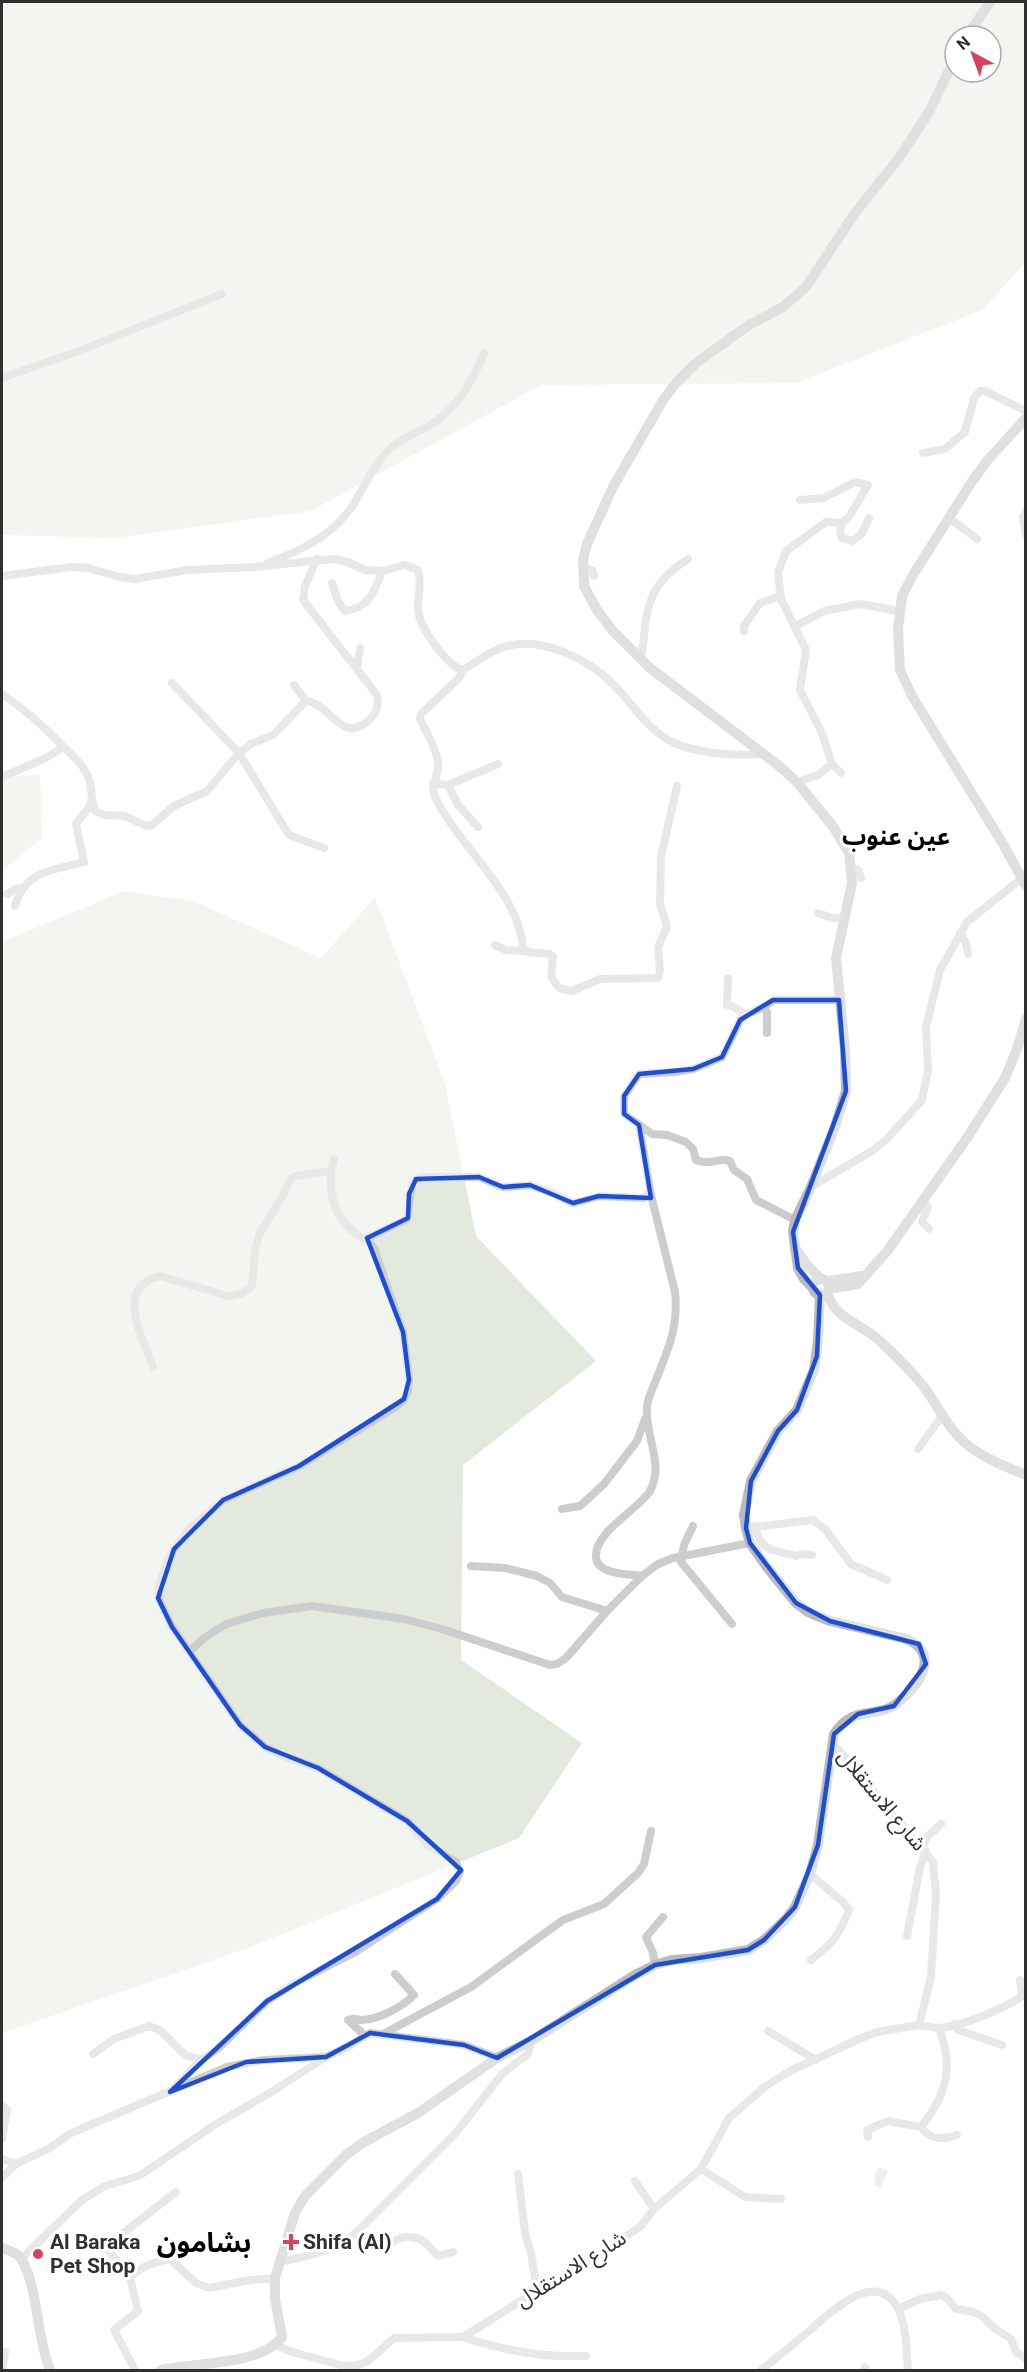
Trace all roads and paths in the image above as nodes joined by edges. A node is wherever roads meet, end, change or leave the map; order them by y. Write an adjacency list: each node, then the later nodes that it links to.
1 (990, 2): 2 (main road)
2 (975, 24)
3 (943, 83): 20 (main road)
4 (222, 294): 6 (street)
5 (484, 353): 19 (street)
6 (2, 378)
7 (1026, 411): 9 (street)
8 (1026, 418): 13 (main road)
9 (923, 453)
10 (800, 500): 14 (street)
11 (1026, 511): 15 (street)
12 (868, 518): 14 (street)
13 (950, 518): 16 (street); 26 (main road)
14 (842, 523): 25 (street)
15 (1026, 536)
16 (977, 539)
17 (317, 559): 19 (street); 21 (street); 31 (street)
18 (688, 559): 30 (street)
19 (255, 567): 22 (street)
20 (583, 568): 23 (street); 30 (main road)
21 (382, 571): 24 (street); 32 (street)
22 (2, 576)
23 (594, 576)
24 (332, 583)
25 (781, 596): 27 (street); 28 (street)
26 (899, 611): 27 (street); 53 (main road)
27 (796, 626): 41 (street)
28 (744, 631)
29 (360, 648): 31 (street)
30 (640, 658): 39 (main road)
31 (357, 669): 36 (street)
32 (464, 669): 39 (street); 45 (street)
33 (172, 683): 38 (street)
34 (294, 685): 36 (street)
35 (2, 694): 37 (street)
36 (306, 701): 38 (street)
37 (63, 747): 43 (street); 48 (street)
38 (239, 753): 48 (street); 50 (street)
39 (763, 754): 44 (main road)
40 (498, 764): 46 (street)
41 (832, 764): 42 (street); 44 (street)
42 (841, 773)
43 (2, 777)
44 (797, 782): 51 (main road)
45 (433, 783): 46 (street); 61 (street)
46 (448, 785): 49 (street)
47 (677, 786): 61 (street)
48 (93, 797): 54 (street)
49 (478, 827)
50 (324, 848)
51 (852, 868): 52 (street); 58 (main road)
52 (861, 878)
53 (1023, 883): 59 (street)
54 (22, 888): 55 (street); 56 (street)
55 (7, 894)
56 (15, 906)
57 (818, 913): 58 (street)
58 (846, 918): 64 (main road)
59 (960, 933): 62 (street); 72 (street)
60 (495, 945): 61 (street)
61 (525, 951)
62 (968, 954)
63 (728, 978): 66 (street)
64 (839, 1000): 65 (street); 72 (main road)
65 (764, 1007): 66 (street); 68 (street)
66 (745, 1015): 69 (street)
67 (1026, 1019): 74 (main road)
68 (767, 1034)
69 (639, 1125): 73 (street); 75 (street)
70 (334, 1159): 71 (street)
71 (330, 1171): 77 (street); 79 (street)
72 (811, 1187): 75 (main road)
73 (650, 1191): 77 (street); 80 (street)
74 (922, 1200): 76 (street); 78 (main road)
75 (795, 1220): 78 (main road)
76 (929, 1229)
77 (366, 1238): 95 (street)
78 (823, 1287): 81 (main road); 86 (main road)
79 (153, 1367)
80 (647, 1415): 84 (street); 91 (street)
81 (942, 1416): 82 (street); 83 (main road)
82 (918, 1449)
83 (1026, 1474)
84 (562, 1509)
85 (693, 1526): 89 (street)
86 (750, 1527): 87 (main road); 88 (street); 92 (street)
87 (750, 1543): 89 (street); 96 (main road)
88 (812, 1556)
89 (681, 1557): 91 (street); 94 (street)
90 (471, 1566): 93 (street)
91 (642, 1576): 93 (street)
92 (887, 1580)
93 (607, 1611): 95 (street)
94 (732, 1624)
95 (190, 1651): 119 (street)
96 (833, 1743): 99 (street, شارع الاستقلال); 100 (main road)
97 (941, 1824): 99 (street)
98 (651, 1831): 112 (street)
99 (924, 1849): 102 (street); 109 (street, شارع الاستقلال)
100 (810, 1874): 103 (street); 104 (main road)
101 (663, 1917): 104 (street)
102 (907, 1936)
103 (811, 1960)
104 (655, 1965): 114 (main road)
105 (395, 1974): 113 (street)
106 (1020, 1980): 107 (street)
107 (1024, 1995): 108 (street)
108 (955, 2024): 110 (street); 115 (street)
109 (919, 2025): 110 (street); 120 (street, شارع الاستقلال)
110 (939, 2028): 123 (street)
111 (768, 2031): 120 (street)
112 (383, 2034): 113 (street); 118 (street)
113 (365, 2036): 117 (street)
114 (531, 2040): 118 (main road); 136 (street)
115 (1002, 2046)
116 (93, 2054): 119 (street)
117 (326, 2057): 121 (street); 139 (street)
118 (497, 2058): 140 (main road)
119 (201, 2060): 121 (street)
120 (816, 2060): 129 (street, شارع الاستقلال)
121 (170, 2092): 128 (street)
122 (2, 2105): 126 (street)
123 (921, 2127): 124 (street); 125 (street)
124 (957, 2136)
125 (868, 2137)
126 (2, 2139)
127 (2, 2158): 128 (street)
128 (16, 2164): 131 (street)
129 (701, 2169): 134 (street); 135 (street, شارع الاستقلال)
130 (518, 2174): 143 (street)
131 (2, 2178)
132 (635, 2181): 135 (street)
133 (176, 2192): 141 (street)
134 (782, 2199)
135 (654, 2209): 143 (street, شارع الاستقلال)
136 (356, 2233): 138 (street); 140 (street)
137 (2, 2248): 139 (main road)
138 (453, 2252)
139 (21, 2259): 152 (main road)
140 (280, 2262): 142 (main road)
141 (130, 2277): 142 (street); 153 (street)
142 (275, 2278): 146 (main road)
143 (537, 2291): 145 (street, شارع الاستقلال)
144 (898, 2309): 149 (street); 155 (street); 156 (street)
145 (463, 2337): 146 (street); 148 (street)
146 (276, 2344): 150 (main road)
147 (5, 2352): 151 (street)
148 (586, 2356)
149 (1026, 2359)
150 (225, 2367): 154 (main road)
151 (2, 2370)
152 (50, 2370)
153 (135, 2370)
154 (161, 2370)
155 (761, 2370)
156 (908, 2370)

